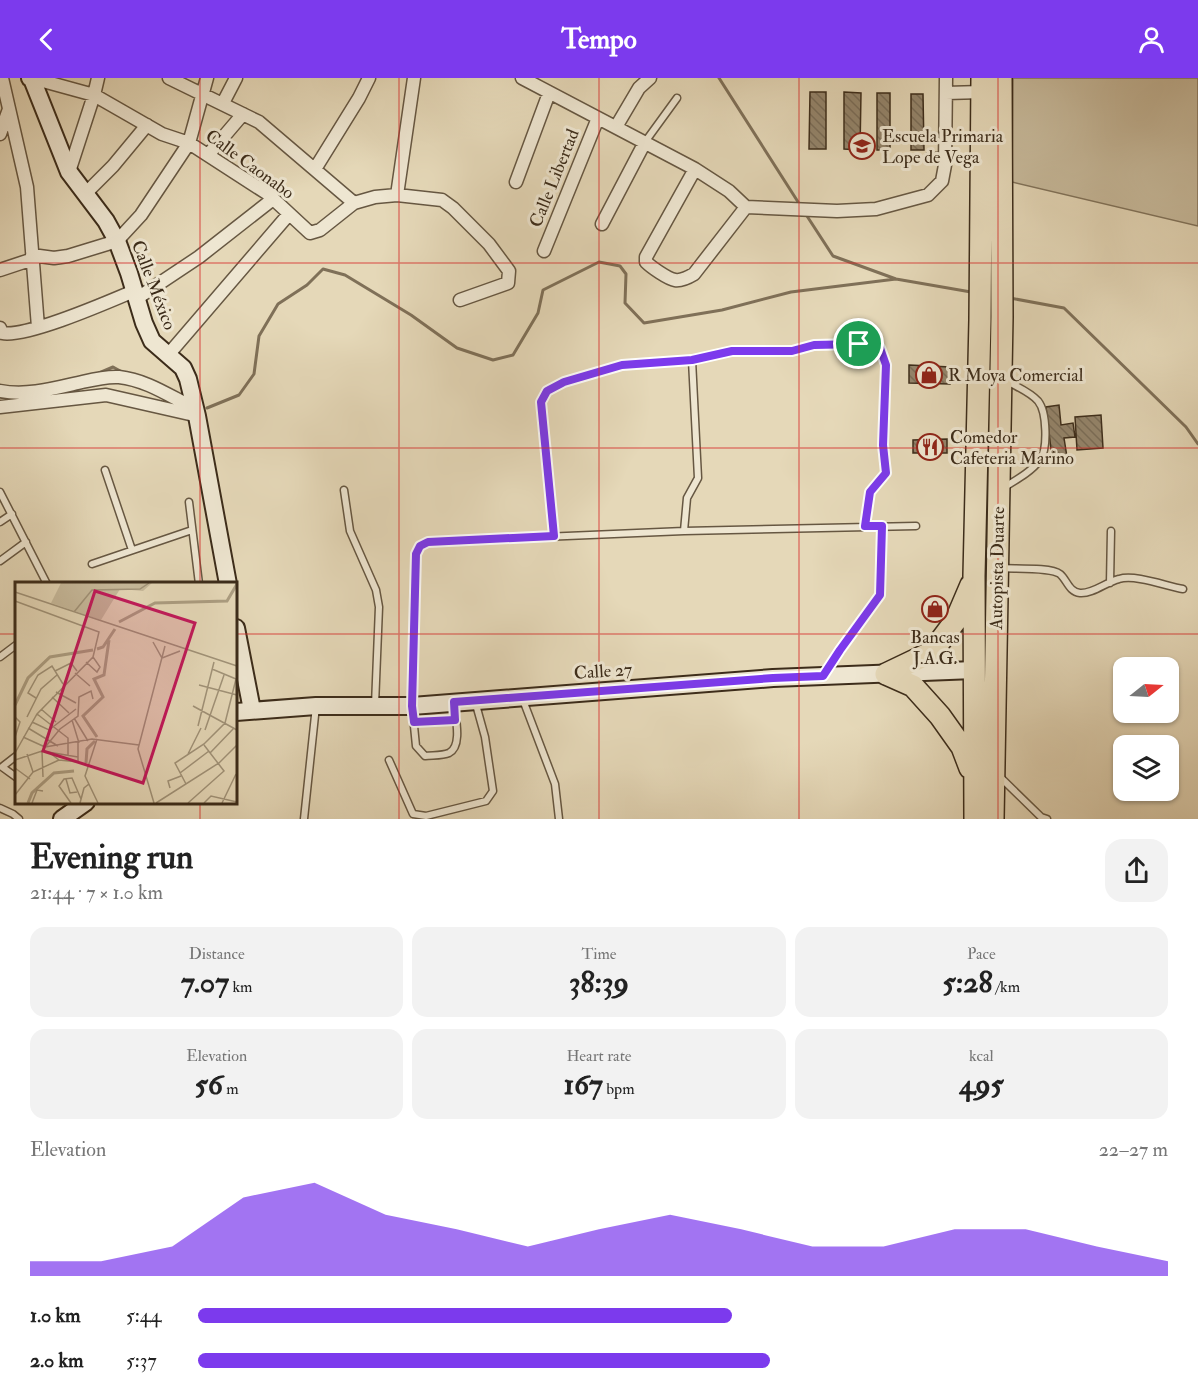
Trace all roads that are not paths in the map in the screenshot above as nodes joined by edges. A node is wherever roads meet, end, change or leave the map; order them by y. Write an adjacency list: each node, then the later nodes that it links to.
1 (2, 78): 20 (street)
2 (31, 78): 16 (street, Calle Caonabo); 33 (street, Calle México)
3 (98, 78): 16 (street)
4 (169, 78): 17 (street)
5 (207, 78): 17 (street)
6 (236, 78): 19 (street)
7 (369, 78): 31 (street)
8 (414, 78): 36 (street)
9 (522, 78): 14 (street)
10 (650, 78): 24 (street)
11 (946, 78): 15 (street)
12 (1001, 78): 52 (highway, Autopista Duarte)
13 (982, 85): 15 (street); 75 (highway, Autopista Duarte)
14 (549, 93): 22 (street); 34 (street)
15 (945, 93): 30 (street)
16 (94, 95): 23 (street, Calle Caonabo); 33 (street)
17 (203, 95): 19 (street); 27 (street)
18 (677, 98): 26 (lane)
19 (223, 103): 21 (street)
20 (10, 108): 25 (street); 44 (street)
21 (243, 114): 28 (street); 31 (street)
22 (598, 118): 24 (street); 43 (street, Calle Libertad)
23 (147, 125): 27 (street, Calle Caonabo); 35 (street)
24 (616, 127): 26 (street)
25 (0, 134)
26 (645, 142): 32 (street); 41 (street)
27 (189, 143): 28 (street, Calle Caonabo); 42 (street)
28 (208, 155): 37 (street, Calle Caonabo)
29 (929, 156): 30 (lane)
30 (945, 156): 39 (street)
31 (315, 169): 38 (street)
32 (695, 169): 39 (street); 39 (street)
33 (69, 171): 35 (street, Calle México)
34 (516, 182)
35 (85, 194): 42 (street, Calle México)
36 (397, 195): 38 (street); 47 (street)
37 (273, 200): 40 (street, Calle Caonabo); 46 (street)
38 (354, 203): 40 (street, Calle Caonabo)
39 (746, 207)
40 (289, 214): 50 (street)
41 (602, 224)
42 (117, 241): 44 (street); 46 (street, Calle México)
43 (544, 251)
44 (32, 257): 45 (street); 48 (street)
45 (0, 270)
46 (135, 295): 48 (street); 50 (street, Calle México)
47 (460, 300)
48 (38, 327): 49 (street)
49 (1, 330)
50 (168, 355): 55 (street, Calle México)
51 (692, 360): 63 (lane); 67 (lane); 69 (lane)
52 (1001, 377): 58 (highway, Autopista Duarte); 58 (lane)
53 (0, 391): 55 (street)
54 (0, 407): 55 (street)
55 (196, 411): 78 (street, Calle México)
56 (105, 470): 71 (lane)
57 (344, 490): 92 (lane)
58 (999, 491): 74 (highway, Autopista Duarte)
59 (0, 492): 61 (lane)
60 (189, 502): 66 (lane)
61 (12, 514): 62 (lane); 70 (lane)
62 (0, 522)
63 (865, 526): 64 (lane); 67 (lane)
64 (882, 526): 65 (lane); 87 (lane)
65 (916, 526)
66 (192, 530): 71 (lane); 77 (lane)
67 (684, 531): 69 (lane)
68 (1111, 531): 79 (lane)
69 (554, 536): 94 (lane)
70 (26, 542): 72 (lane); 76 (lane)
71 (132, 550): 73 (lane)
72 (0, 561)
73 (92, 564)
74 (997, 567): 79 (lane); 99 (highway, Autopista Duarte)
75 (974, 576): 85 (highway, Autopista Duarte); 86 (highway)
76 (46, 582)
77 (199, 582)
78 (228, 582)
79 (1110, 583): 80 (lane)
80 (1183, 589)
81 (237, 644): 84 (street)
82 (15, 646): 83 (lane)
83 (0, 657)
84 (238, 659): 93 (street)
85 (974, 670): 86 (street, Calle 27); 99 (highway, Autopista Duarte)
86 (886, 674): 87 (street, Calle 27); 99 (highway)
87 (823, 676): 88 (street, Calle 27)
88 (522, 697): 89 (street, Calle 27); 107 (lane)
89 (475, 701): 90 (street, Calle 27); 97 (lane)
90 (454, 702): 94 (street, Calle 27); 95 (lane)
91 (316, 706): 92 (street, Calle 27); 93 (street, Calle 27); 106 (lane)
92 (375, 706): 94 (street, Calle 27)
93 (244, 711)
94 (413, 714): 95 (lane); 95 (lane)
95 (455, 720)
96 (15, 757): 98 (lane)
97 (389, 760)
98 (1, 767): 100 (lane)
99 (984, 775): 103 (lane); 108 (highway, Autopista Duarte); 109 (highway, Autopista Duarte)
100 (15, 776)
101 (82, 804): 105 (street)
102 (0, 809): 104 (lane)
103 (1041, 818)
104 (19, 819)
105 (62, 819)
106 (304, 819)
107 (559, 819)
108 (975, 819)
109 (993, 819)

